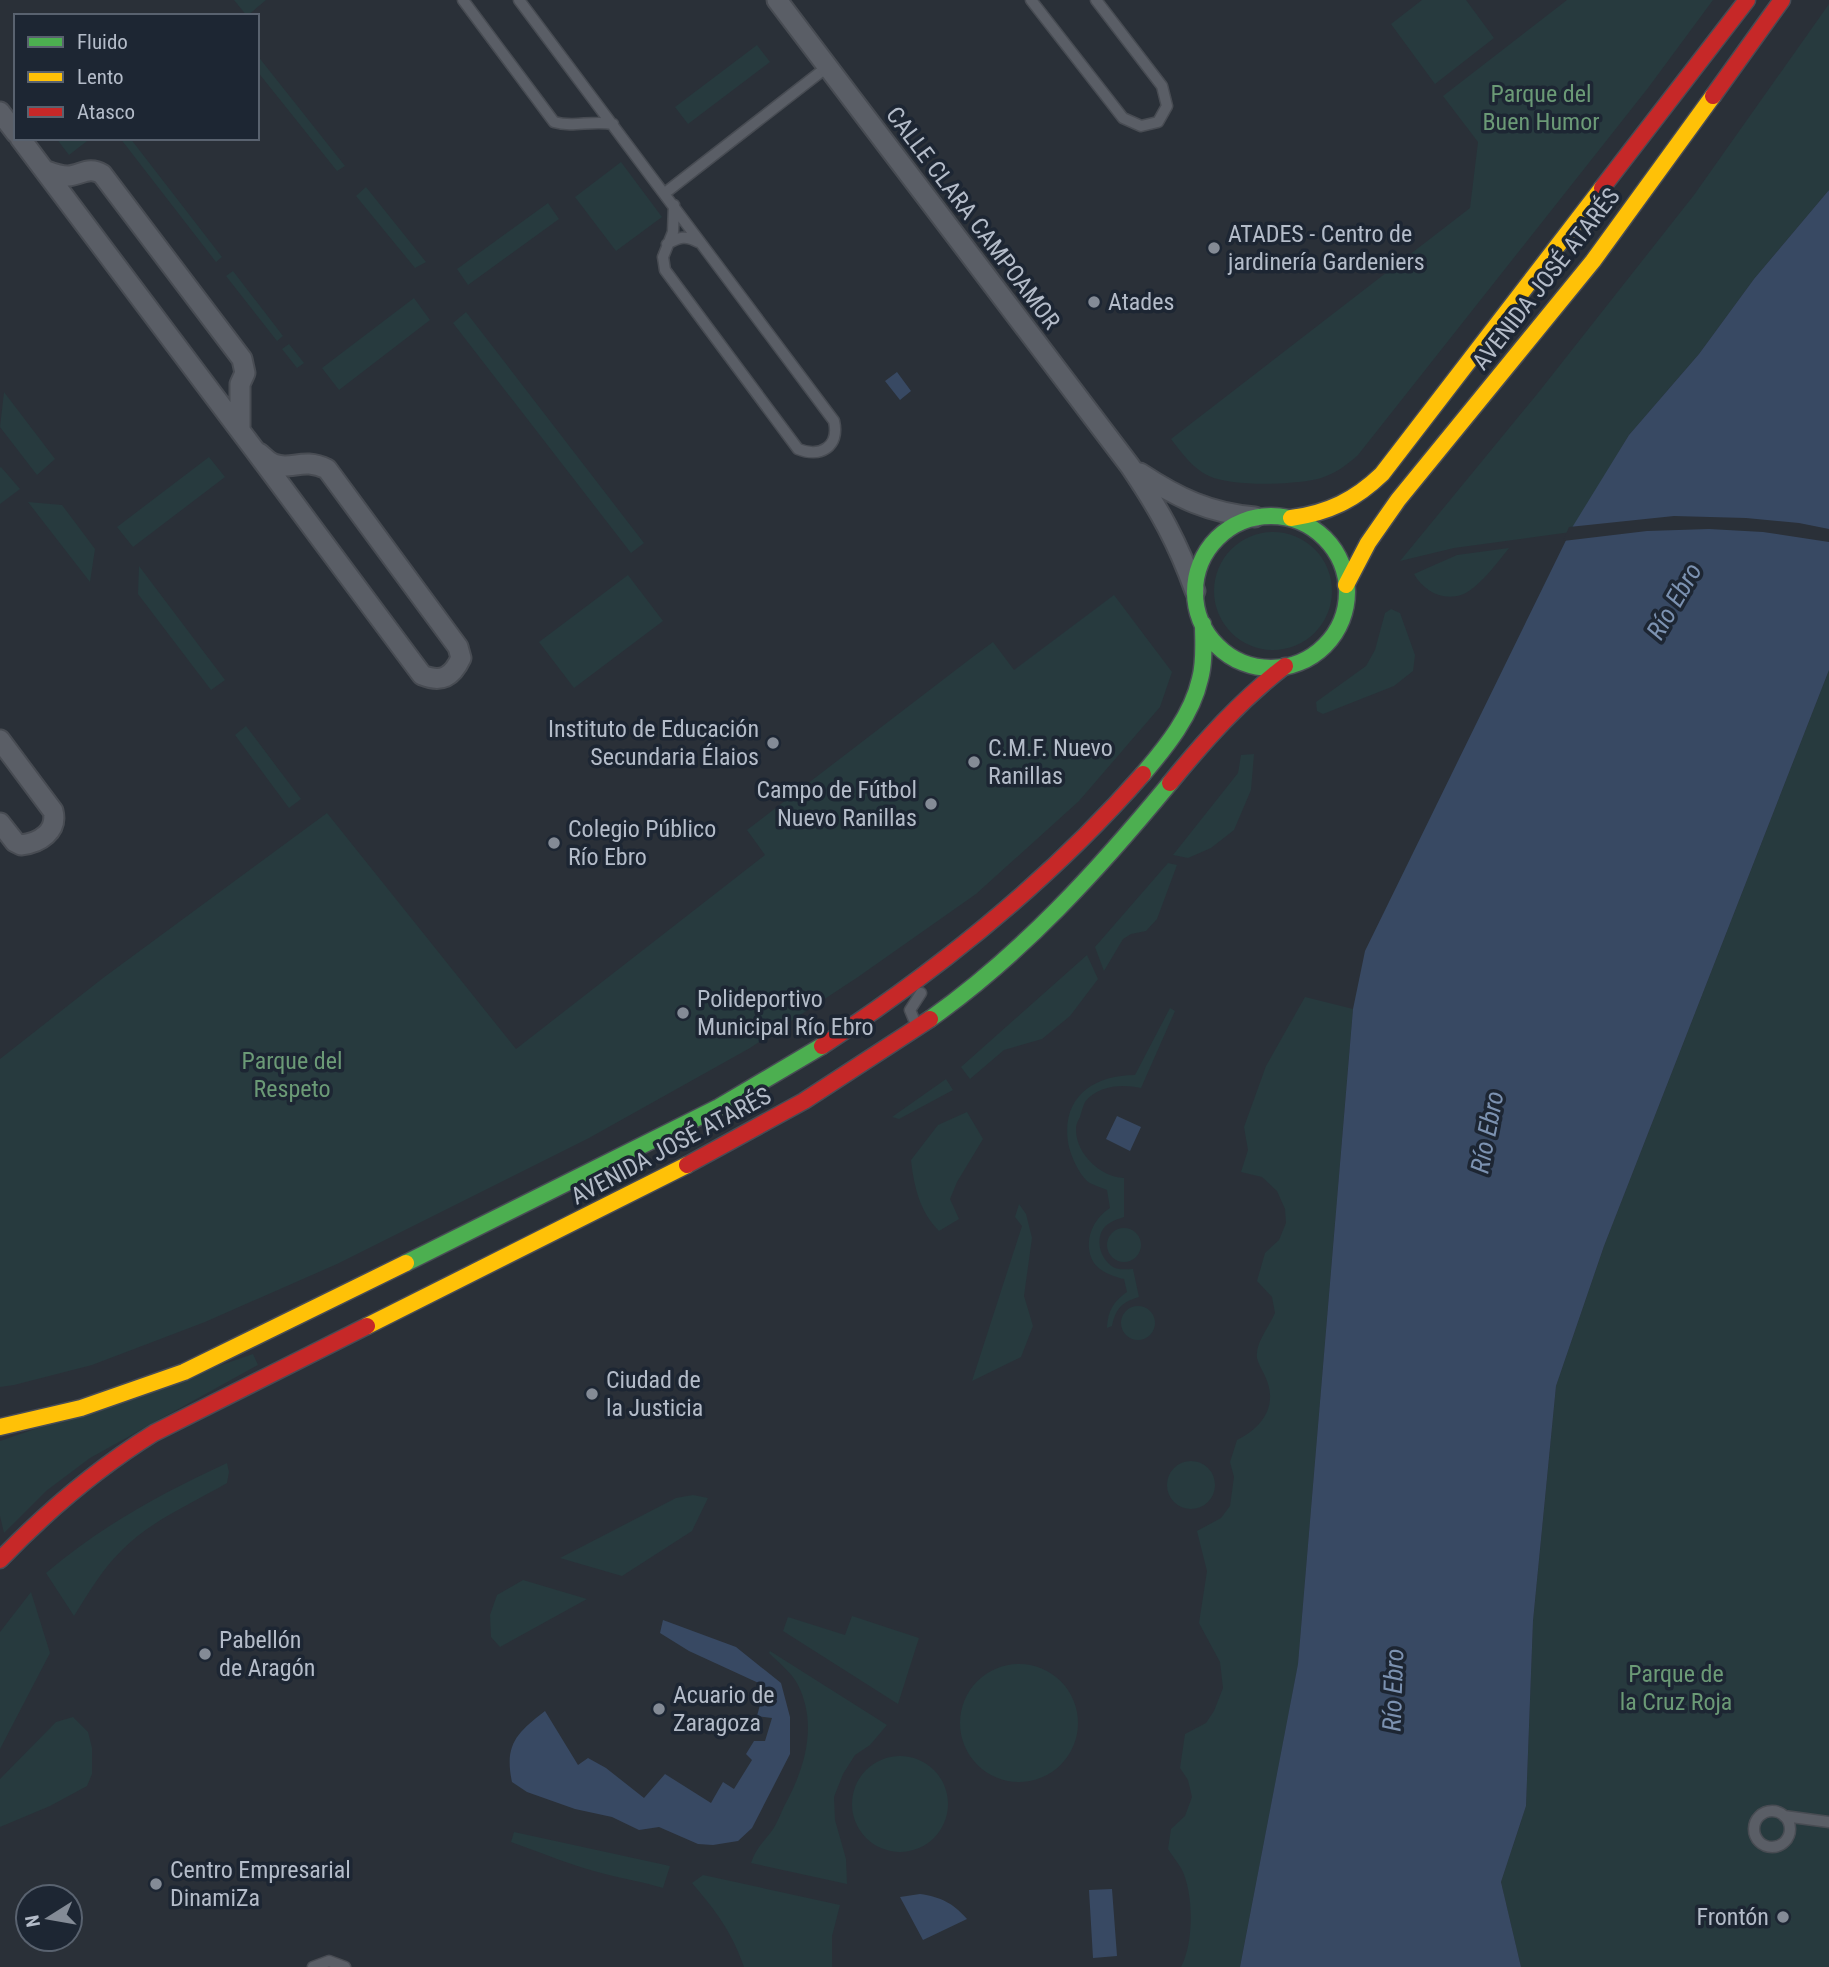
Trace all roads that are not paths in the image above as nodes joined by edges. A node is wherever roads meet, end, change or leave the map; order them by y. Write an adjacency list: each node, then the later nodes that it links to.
1 (463, 0): 11 (lane)
2 (519, 0): 9 (lane)
3 (777, 0): 8 (street, CALLE CLARA CAMPOAMOR)
4 (1031, 0): 5 (lane)
5 (1096, 0)
6 (1747, 0): 30 (main road, AVENIDA JOSÉ ATARÉS)
7 (1782, 0): 31 (main road, AVENIDA JOSÉ ATARÉS)
8 (827, 67): 17 (lane); 27 (street, CALLE CLARA CAMPOAMOR)
9 (589, 92): 11 (lane); 12 (lane)
10 (0, 112): 13 (street)
11 (577, 124): 12 (lane)
12 (613, 124): 17 (lane)
13 (14, 130)
14 (22, 140): 15 (street)
15 (44, 170): 16 (street); 18 (street)
16 (79, 174): 18 (street); 22 (street)
17 (664, 193): 19 (lane)
18 (69, 203): 23 (street)
19 (674, 205): 20 (lane); 21 (lane)
20 (702, 243): 21 (lane); 21 (lane)
21 (666, 245)
22 (240, 384): 23 (street); 24 (street)
23 (208, 389): 24 (street)
24 (240, 428): 25 (street)
25 (259, 453): 26 (street); 28 (street)
26 (303, 463): 28 (street); 28 (street)
27 (1130, 466): 29 (street, CALLE CLARA CAMPOAMOR); 32 (street, CALLE CLARA CAMPOAMOR)
28 (289, 495)
29 (1255, 517): 30 (main road); 32 (main road)
30 (1291, 518): 31 (main road)
31 (1346, 585): 34 (main road)
32 (1195, 591): 33 (main road)
33 (1203, 624): 34 (main road); 37 (main road, AVENIDA JOSÉ ATARÉS)
34 (1285, 666): 38 (main road, AVENIDA JOSÉ ATARÉS)
35 (0, 740): 36 (street)
36 (0, 823)
37 (951, 957): 38 (lane); 39 (main road, AVENIDA JOSÉ ATARÉS)
38 (917, 1028): 40 (main road, AVENIDA JOSÉ ATARÉS)
39 (0, 1427)
40 (0, 1560)
41 (1784, 1816): 42 (lane)
42 (1829, 1822)
43 (313, 1967): 44 (lane)
44 (345, 1967)

